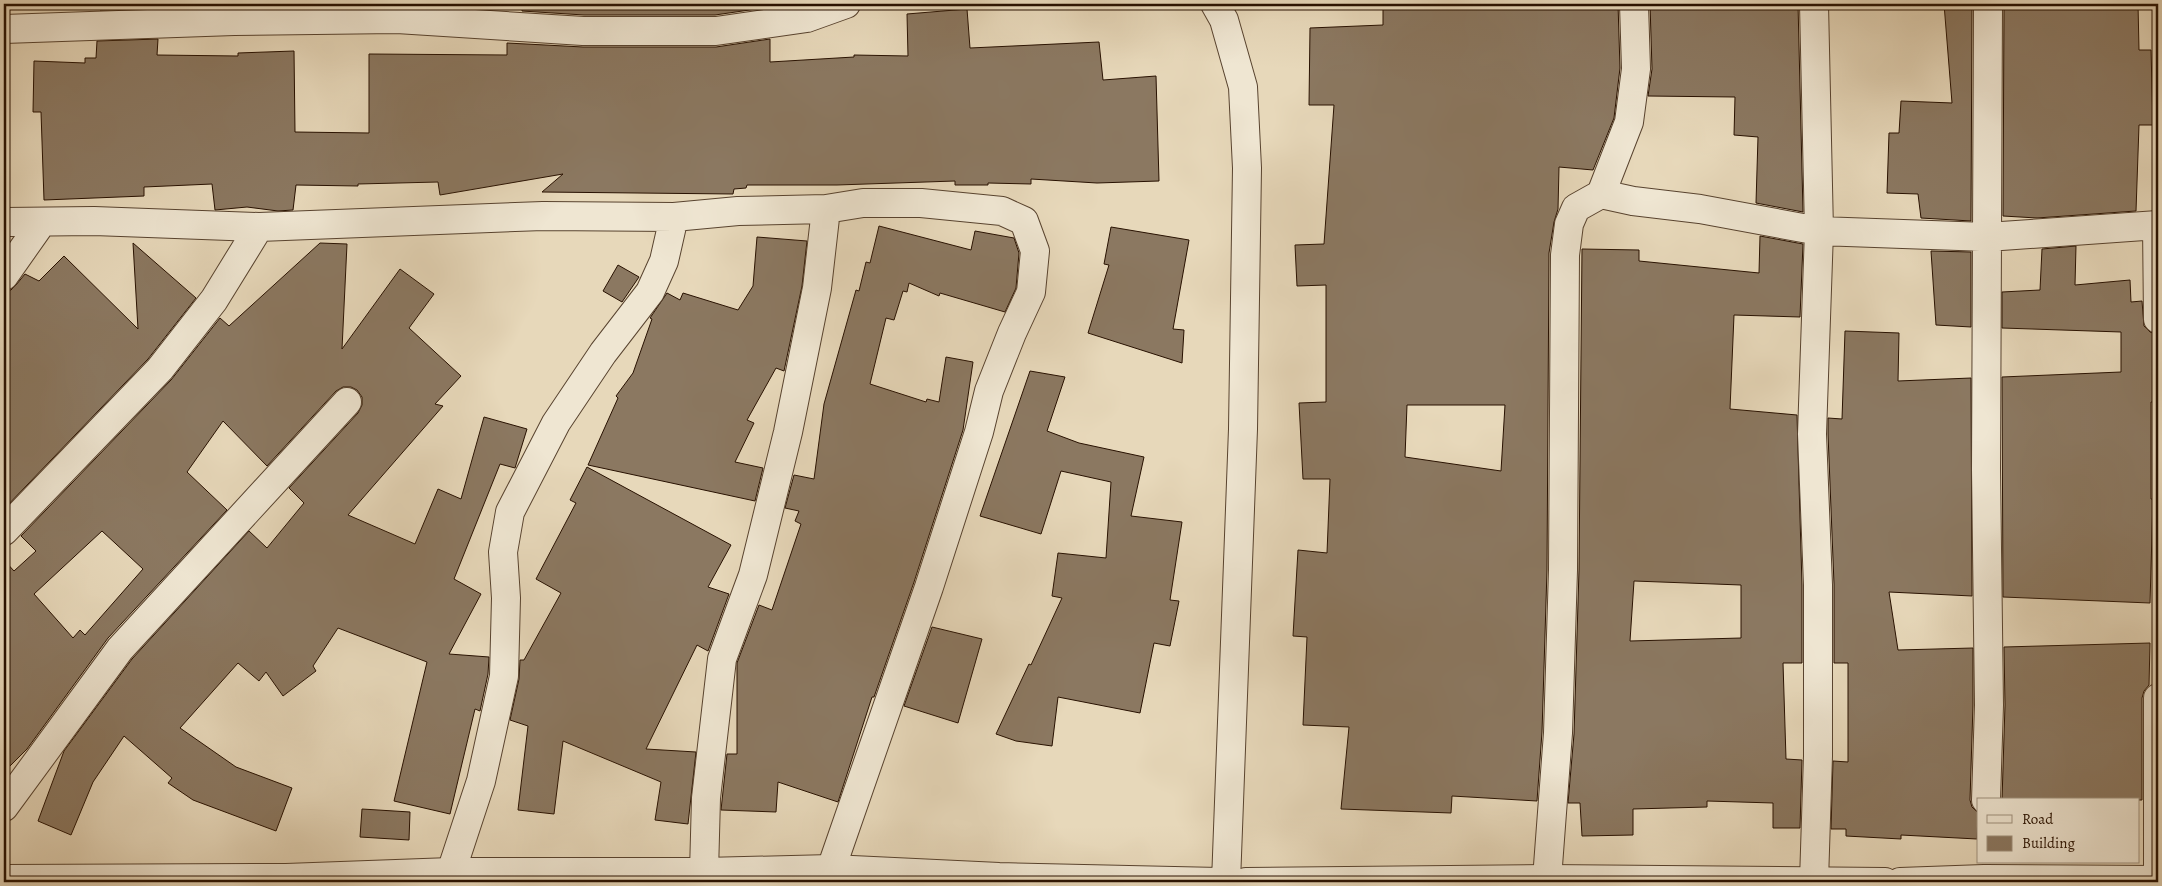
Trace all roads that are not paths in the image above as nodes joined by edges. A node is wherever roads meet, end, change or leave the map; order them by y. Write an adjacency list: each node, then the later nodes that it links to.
1 (846, 4): 6 (street)
2 (1215, 4): 33 (street)
3 (1634, 4): 7 (street)
4 (1814, 4): 14 (street)
5 (1988, 4): 15 (street)
6 (4, 29)
7 (1601, 194): 14 (street); 29 (street)
8 (826, 209): 9 (street); 23 (street); 26 (street)
9 (674, 217): 13 (street); 25 (street)
10 (4, 222): 11 (street)
11 (42, 222): 13 (street); 16 (street)
12 (2157, 225): 15 (street); 17 (street)
13 (259, 227): 19 (street)
14 (1819, 231): 15 (street); 31 (street)
15 (1987, 237): 21 (street)
16 (4, 276)
17 (2158, 318)
18 (347, 402): 22 (street)
19 (4, 531)
20 (2158, 698): 30 (street)
21 (1986, 798)
22 (4, 807)
23 (831, 869): 26 (street); 32 (street)
24 (1984, 871): 30 (street); 36 (street)
25 (451, 872): 26 (street); 28 (street)
26 (704, 872)
27 (4, 879): 28 (street)
28 (286, 880)
29 (1547, 880): 31 (street); 34 (street)
30 (2158, 880)
31 (1814, 881): 35 (street)
32 (1219, 882)
33 (1226, 882)
34 (1246, 882)
35 (1884, 882)
36 (1900, 882)

